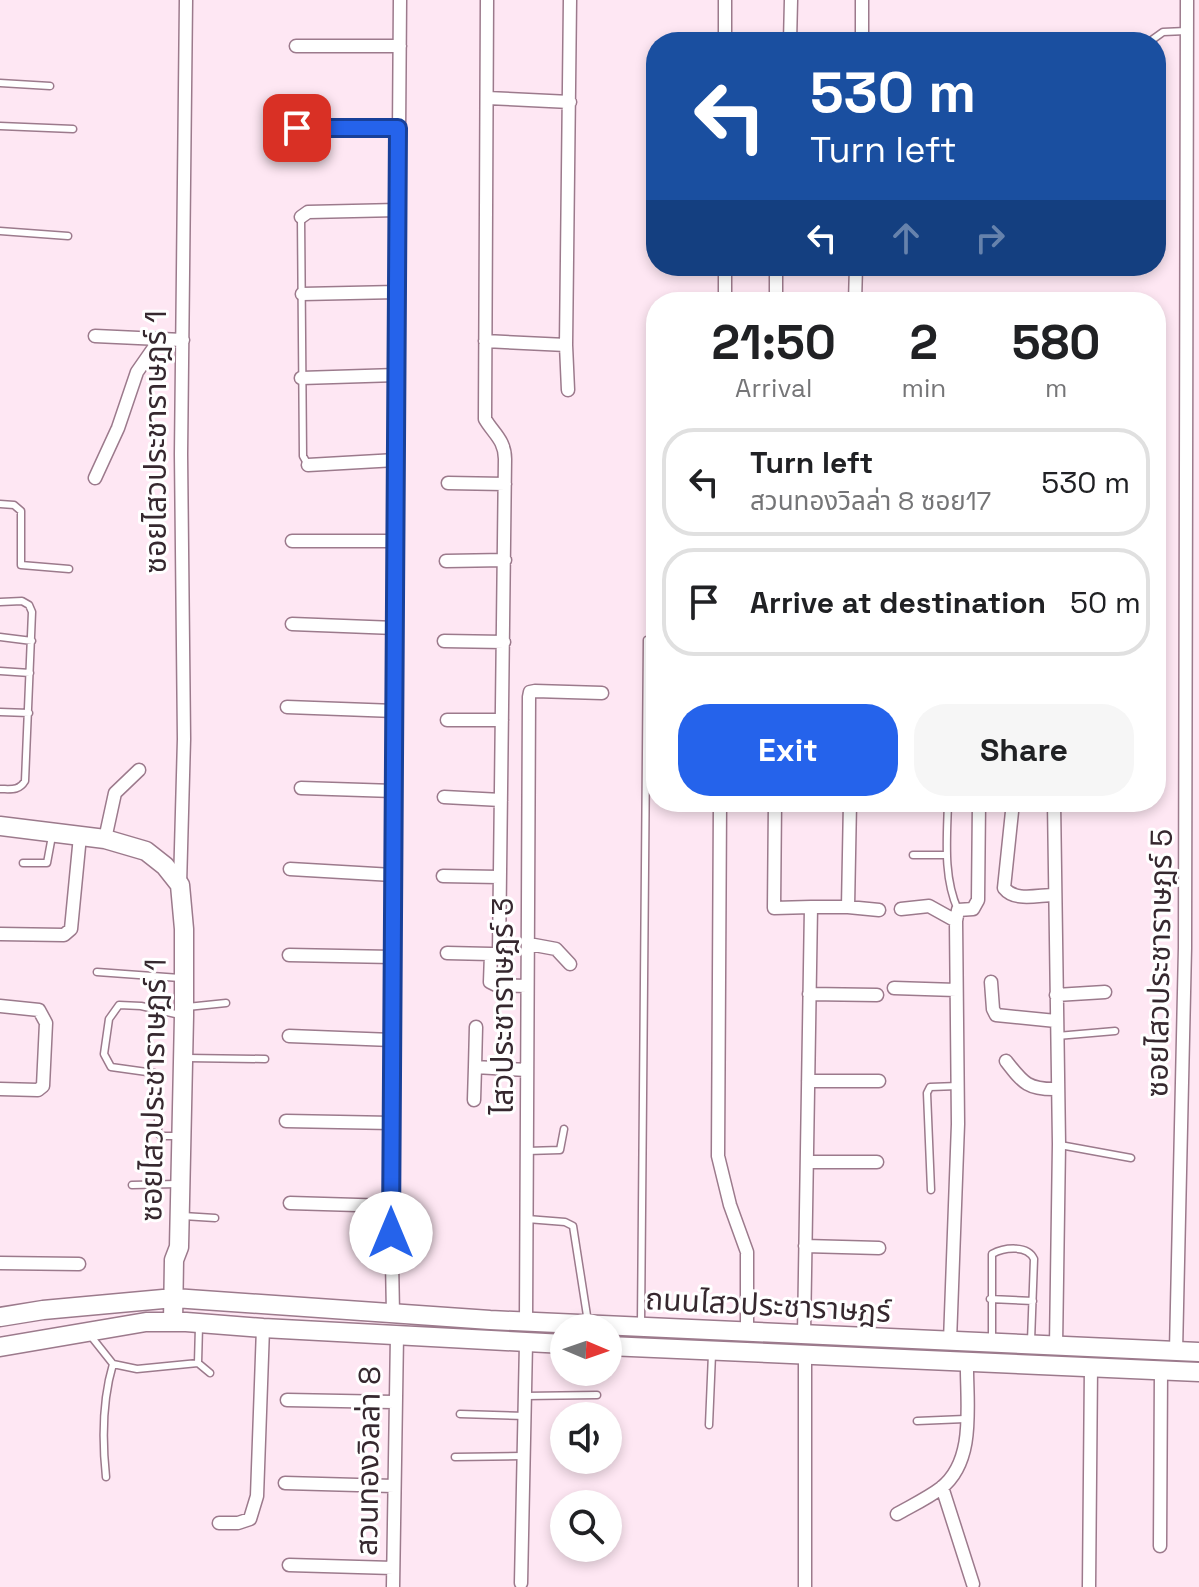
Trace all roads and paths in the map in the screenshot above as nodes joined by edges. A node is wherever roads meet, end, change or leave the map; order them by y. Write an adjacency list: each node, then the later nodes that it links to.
1 (186, 0): 32 (street, ซอยไสวประชาราษฎร์ 1)
2 (400, 0): 15 (street)
3 (487, 0): 18 (street)
4 (570, 0): 19 (street)
5 (725, 0): 10 (street)
6 (791, 0): 11 (street)
7 (862, 0): 12 (street)
8 (1187, 0): 9 (street, ซอยไสวประชาราษฎร์ 5)
9 (1186, 31): 13 (lane); 182 (street, ซอยไสวประชาราษฎร์ 5)
10 (725, 32)
11 (790, 32)
12 (862, 32)
13 (1163, 32)
14 (296, 46): 15 (street)
15 (400, 46): 22 (street)
16 (0, 83): 17 (lane)
17 (50, 86)
18 (487, 98): 19 (street); 33 (street)
19 (570, 102): 34 (street)
20 (0, 126): 23 (lane)
21 (297, 128): 22 (street)
22 (398, 128): 24 (street)
23 (73, 129)
24 (398, 210): 25 (street); 28 (street)
25 (301, 217): 29 (lane)
26 (0, 231): 27 (lane)
27 (68, 236)
28 (397, 292): 29 (street); 35 (street)
29 (302, 294): 36 (lane)
30 (95, 336): 31 (street)
31 (160, 339): 32 (street); 40 (street)
32 (183, 340): 90 (street, ซอยไสวประชาราษฎร์ 1)
33 (485, 341): 34 (street); 42 (street)
34 (566, 345): 37 (street)
35 (397, 375): 36 (street); 38 (street)
36 (301, 378): 39 (lane)
37 (568, 390)
38 (396, 460): 39 (street); 45 (street)
39 (308, 465)
40 (95, 478)
41 (448, 483): 42 (street)
42 (505, 484): 46 (street)
43 (0, 504): 48 (lane)
44 (292, 541): 45 (street)
45 (396, 541): 51 (street)
46 (505, 560): 47 (street); 55 (street)
47 (446, 561)
48 (69, 569)
49 (0, 602): 53 (lane)
50 (292, 624): 51 (street)
51 (395, 628): 60 (street)
52 (0, 637): 53 (lane)
53 (32, 641): 57 (lane)
54 (444, 641): 55 (street)
55 (504, 642): 64 (street)
56 (0, 671): 57 (lane)
57 (30, 673): 62 (lane)
58 (602, 693): 98 (street, ไสวประชาราษฎร์ 3)
59 (287, 707): 60 (street)
60 (395, 711): 69 (street)
61 (0, 712): 62 (lane)
62 (29, 713): 68 (lane)
63 (447, 720): 64 (street)
64 (502, 720): 71 (street)
65 (646, 754): 167 (lane)
66 (139, 770): 82 (street)
67 (301, 788): 69 (street)
68 (0, 789)
69 (394, 791): 87 (street)
70 (444, 797): 71 (street)
71 (501, 800): 89 (street)
72 (720, 812): 170 (street)
73 (775, 812): 92 (street)
74 (850, 812): 93 (street)
75 (948, 812): 84 (lane)
76 (979, 812): 96 (street)
77 (1012, 812): 91 (street)
78 (1054, 812): 91 (street)
79 (0, 826): 80 (main road)
80 (52, 833): 81 (main road); 85 (lane)
81 (80, 836): 82 (main road); 97 (street)
82 (105, 839): 90 (main road)
83 (913, 855): 84 (lane)
84 (947, 855): 96 (lane)
85 (23, 863)
86 (290, 869): 87 (street)
87 (393, 875): 102 (street)
88 (443, 876): 89 (street)
89 (499, 877): 100 (street)
90 (180, 885): 105 (main road, ซอยไสวประชาราษฎร์ 1)
91 (1054, 895): 113 (street)
92 (811, 907): 93 (street); 111 (street)
93 (848, 907): 95 (street)
94 (901, 909): 96 (street)
95 (879, 910)
96 (957, 916): 109 (street)
97 (0, 934)
98 (529, 944): 103 (street); 107 (street, ไสวประชาราษฎร์ 3)
99 (447, 953): 100 (street)
100 (491, 954): 107 (street)
101 (289, 955): 102 (street)
102 (393, 957): 122 (street)
103 (570, 964)
104 (97, 972): 105 (lane)
105 (184, 978): 116 (main road, ซอยไสวประชาราษฎร์ 1)
106 (991, 982): 117 (street)
107 (527, 986): 127 (street, ไสวประชาราษฎร์ 3)
108 (894, 988): 109 (street)
109 (956, 990): 130 (street)
110 (1105, 992): 113 (street)
111 (809, 994): 112 (street); 128 (street)
112 (877, 995)
113 (1056, 995): 117 (street)
114 (226, 1003): 116 (lane)
115 (0, 1006): 131 (street)
116 (184, 1012): 123 (main road, ซอยไสวประชาราษฎร์ 1); 137 (lane)
117 (1056, 1021): 121 (street)
118 (476, 1027): 126 (street)
119 (1115, 1031): 121 (lane)
120 (289, 1036): 122 (street)
121 (1057, 1036): 132 (street)
122 (392, 1040): 135 (street)
123 (184, 1058): 124 (lane); 137 (main road, ซอยไสวประชาราษฎร์ 1)
124 (265, 1059)
125 (1006, 1061): 132 (street)
126 (475, 1067): 127 (street); 133 (street)
127 (527, 1070): 139 (street, ไสวประชาราษฎร์ 3)
128 (808, 1081): 129 (street); 141 (street)
129 (879, 1081)
130 (958, 1086): 145 (lane); 173 (street)
131 (0, 1089)
132 (1058, 1089): 138 (street)
133 (474, 1100)
134 (286, 1121): 135 (street)
135 (392, 1123): 147 (street)
136 (564, 1129): 139 (lane)
137 (181, 1136): 143 (main road, ซอยไสวประชาราษฎร์ 1)
138 (1059, 1144): 140 (lane); 178 (street)
139 (527, 1151): 150 (street, ไสวประชาราษฎร์ 3)
140 (1131, 1158)
141 (808, 1162): 142 (street); 151 (street)
142 (877, 1162)
143 (180, 1184): 144 (lane); 148 (main road, ซอยไสวประชาราษฎร์ 1)
144 (132, 1185)
145 (931, 1190)
146 (290, 1203): 147 (street)
147 (391, 1206): 159 (street)
148 (179, 1216): 149 (lane); 155 (main road, ซอยไสวประชาราษฎร์ 1)
149 (215, 1218)
150 (527, 1219): 160 (lane); 162 (street, ไสวประชาราษฎร์ 3)
151 (805, 1246): 152 (street); 171 (street)
152 (879, 1248)
153 (0, 1263): 154 (street)
154 (79, 1264)
155 (180, 1298): 158 (main road, ถนนไสวประชาราษฎร์); 161 (main road, ถนนไสวประชาราษฎร์); 163 (main road, ซอยไสวประชาราษฎร์ 1)
156 (990, 1299): 157 (lane); 157 (lane); 175 (lane)
157 (1033, 1301): 177 (lane)
158 (239, 1302): 159 (main road, ถนนไสวประชาราษฎร์); 165 (main road)
159 (393, 1314): 162 (main road, ถนนไสวประชาราษฎร์)
160 (586, 1314)
161 (0, 1317)
162 (526, 1321): 164 (main road, ถนนไสวประชาราษฎร์)
163 (186, 1322): 165 (main road); 169 (main road); 186 (lane)
164 (550, 1322)
165 (237, 1326): 168 (main road)
166 (622, 1326): 167 (main road, ถนนไสวประชาราษฎร์)
167 (641, 1327): 170 (main road, ถนนไสวประชาราษฎร์)
168 (263, 1328): 172 (main road); 208 (street)
169 (88, 1332): 179 (main road); 187 (lane)
170 (747, 1332): 171 (main road, ถนนไสวประชาราษฎร์)
171 (804, 1334): 173 (main road, ถนนไสวประชาราษฎร์)
172 (397, 1335): 174 (main road); 195 (street, สวนทองวิลล่า 8)
173 (950, 1341): 175 (main road, ถนนไสวประชาราษฎร์)
174 (526, 1343): 176 (main road); 193 (street)
175 (992, 1343): 177 (main road, ถนนไสวประชาราษฎร์)
176 (550, 1344)
177 (1031, 1344): 178 (main road, ถนนไสวประชาราษฎร์)
178 (1056, 1346): 182 (main road, ถนนไสวประชาราษฎร์)
179 (0, 1347)
180 (622, 1347): 181 (main road, ถนนไสวประชาราษฎร์)
181 (712, 1350): 184 (main road, ถนนไสวประชาราษฎร์); 200 (lane)
182 (1176, 1351): 183 (main road, ถนนไสวประชาราษฎร์)
183 (1199, 1352)
184 (805, 1355): 185 (main road, ถนนไสวประชาราษฎร์); 215 (street)
185 (967, 1361): 188 (main road, ถนนไสวประชาราษฎร์); 198 (street)
186 (198, 1363): 187 (lane); 191 (lane)
187 (113, 1364): 203 (lane)
188 (1091, 1366): 189 (main road, ถนนไสวประชาราษฎร์); 216 (street)
189 (1161, 1370): 190 (main road, ถนนไสวประชาราษฎร์); 209 (street)
190 (1199, 1372)
191 (210, 1373)
192 (597, 1395): 193 (lane)
193 (525, 1396): 197 (street)
194 (287, 1400): 195 (street)
195 (394, 1402): 205 (street, สวนทองวิลล่า 8)
196 (460, 1414): 197 (lane)
197 (525, 1416): 201 (street)
198 (965, 1419): 199 (lane); 206 (street)
199 (917, 1421)
200 (709, 1425)
201 (523, 1456): 202 (lane); 212 (street)
202 (455, 1457)
203 (106, 1477)
204 (285, 1483): 205 (street)
205 (394, 1486): 211 (street, สวนทองวิลล่า 8)
206 (942, 1487): 207 (street); 213 (street)
207 (897, 1514)
208 (219, 1523)
209 (1160, 1546)
210 (289, 1565): 211 (street)
211 (393, 1568): 214 (street, สวนทองวิลล่า 8)
212 (521, 1583)
213 (973, 1584)
214 (393, 1587)
215 (805, 1587)
216 (1089, 1587)

